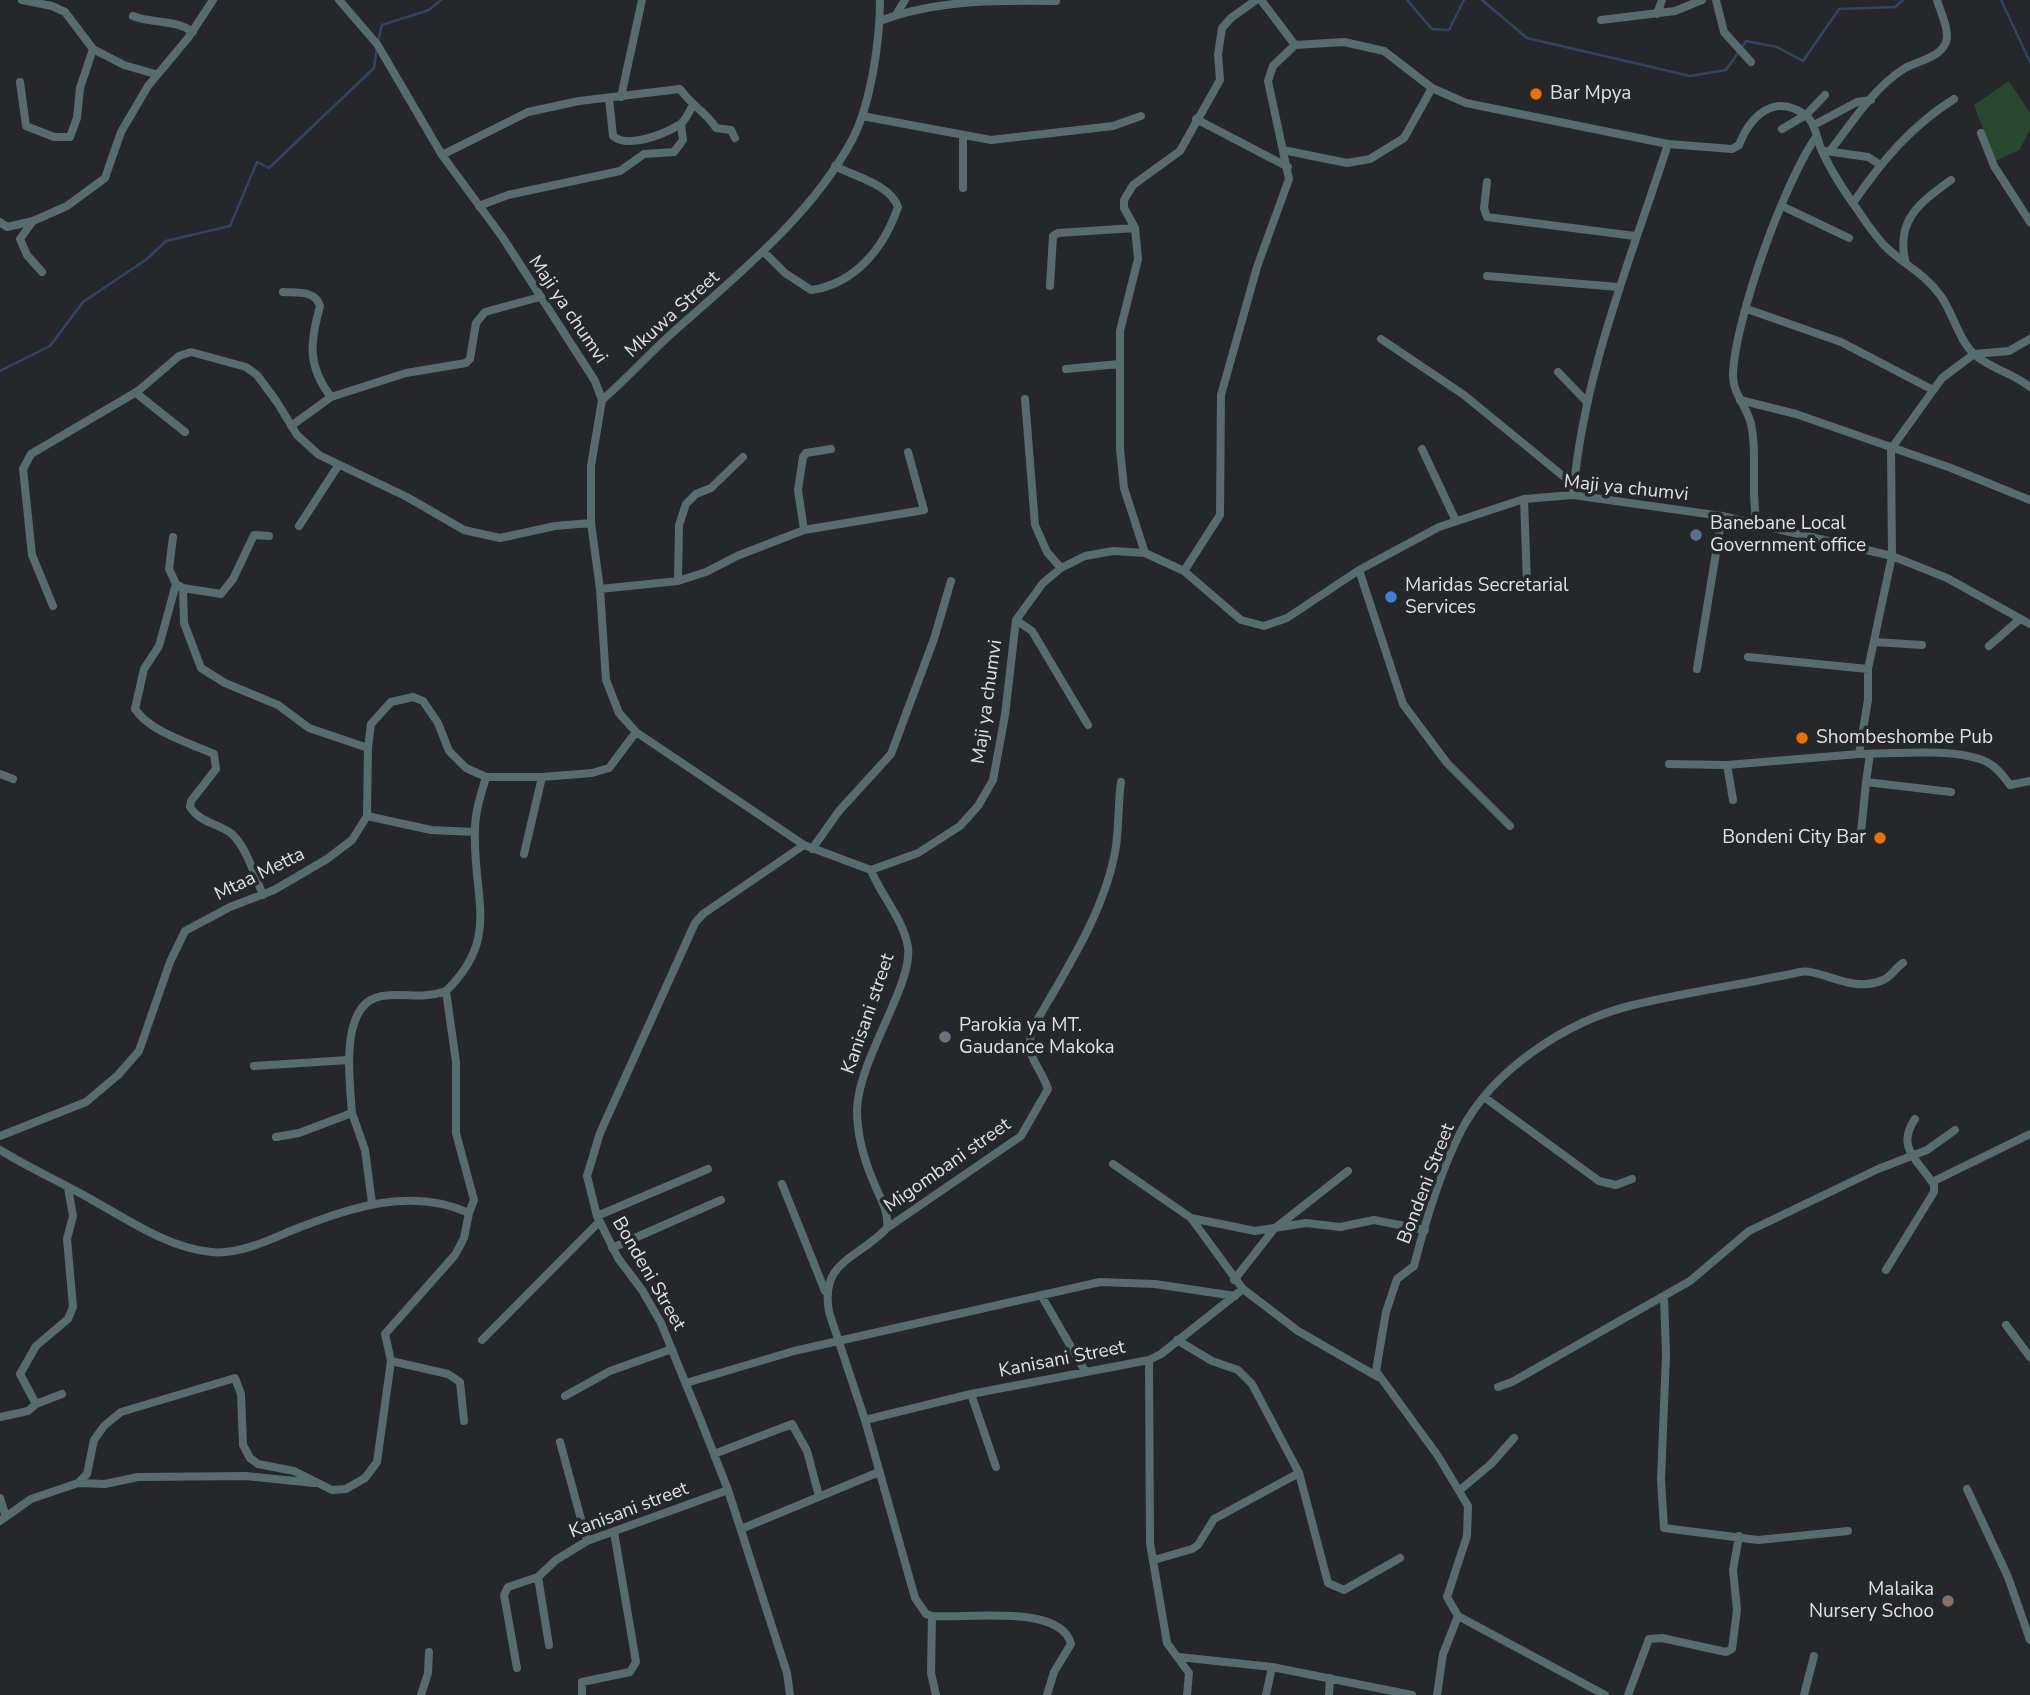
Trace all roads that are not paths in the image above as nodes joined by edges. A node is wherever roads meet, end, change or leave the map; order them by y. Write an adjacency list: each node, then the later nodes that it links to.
1 (22, 0): 20 (street)
2 (213, 0): 18 (street)
3 (339, 0): 45 (street, Maji ya chumvi)
4 (642, 0): 26 (street)
5 (880, 0): 17 (street, Mkuwa Street)
6 (905, 0): 13 (street)
7 (1259, 0): 19 (street); 34 (street)
8 (1662, 0): 14 (street)
9 (1702, 0): 14 (street)
10 (1716, 0): 21 (street)
11 (1937, 0): 29 (street)
12 (1056, 1): 13 (street)
13 (897, 13): 17 (street)
14 (1657, 14): 16 (street)
15 (133, 16): 18 (street)
16 (1601, 20)
17 (880, 21): 32 (street, Mkuwa Street)
18 (193, 32): 22 (street)
19 (1295, 45): 24 (street); 43 (street)
20 (93, 49): 22 (street); 23 (street)
21 (1751, 62)
22 (156, 75): 55 (street)
23 (20, 82)
24 (1432, 88): 42 (street); 43 (street)
25 (1825, 95): 31 (street)
26 (621, 97): 27 (street); 30 (street)
27 (609, 98): 35 (street); 45 (street)
28 (1954, 99): 46 (street)
29 (1871, 100): 36 (street); 44 (street)
30 (692, 107): 35 (street); 41 (street)
31 (1806, 115): 36 (street); 37 (street); 42 (street)
32 (862, 116): 39 (street); 47 (street, Mkuwa Street)
33 (1141, 116): 39 (street)
34 (1196, 119): 48 (street); 58 (street)
35 (681, 124): 53 (street)
36 (1814, 125): 40 (street)
37 (1782, 129)
38 (1981, 133): 56 (street)
39 (963, 136): 51 (street)
40 (1816, 137): 44 (street); 54 (street)
41 (735, 138)
42 (1668, 145): 59 (street)
43 (1283, 150): 48 (street)
44 (1826, 150): 46 (street); 52 (street)
45 (442, 155): 53 (street, Maji ya chumvi)
46 (1879, 164): 52 (street)
47 (835, 166): 61 (street, Mkuwa Street); 61 (street)
48 (1289, 167): 108 (street)
49 (1951, 180): 62 (street)
50 (1487, 182): 59 (street)
51 (963, 188)
52 (1853, 203): 62 (street)
53 (479, 205): 68 (street, Maji ya chumvi)
54 (1782, 206): 60 (street); 69 (street)
55 (33, 221): 57 (street); 63 (street)
56 (2030, 222)
57 (2, 227)
58 (1135, 228): 65 (street); 73 (street)
59 (1635, 236): 66 (street)
60 (1849, 238)
61 (763, 251): 81 (street, Mkuwa Street)
62 (1905, 260): 72 (street)
63 (41, 272)
64 (1487, 276): 66 (street)
65 (1050, 286)
66 (1618, 286): 83 (street)
67 (283, 292): 79 (street)
68 (540, 297): 79 (street); 81 (street, Maji ya chumvi)
69 (1747, 309): 77 (street); 82 (street)
70 (1381, 339): 92 (street)
71 (2030, 339): 72 (street)
72 (1974, 354): 76 (street); 77 (street)
73 (1119, 363): 74 (street); 104 (street)
74 (1066, 369)
75 (1558, 373): 83 (street)
76 (2030, 387)
77 (1933, 390): 88 (street)
78 (136, 393): 84 (street); 85 (street); 114 (street)
79 (331, 397): 84 (street)
80 (1025, 399): 106 (street)
81 (602, 400): 98 (street)
82 (1740, 400): 88 (street); 99 (street)
83 (1587, 402): 92 (street)
84 (291, 426): 91 (street)
85 (185, 432)
86 (831, 449): 101 (street)
87 (1422, 449): 97 (street)
88 (1891, 449): 95 (street); 105 (street)
89 (908, 452): 101 (street)
90 (743, 457): 109 (street)
91 (338, 466): 98 (street); 100 (street)
92 (1574, 485): 93 (street)
93 (1573, 495): 94 (street, Maji ya chumvi); 96 (street, Maji ya chumvi)
94 (1524, 499): 97 (street, Maji ya chumvi); 111 (street)
95 (2030, 500)
96 (1722, 516): 99 (street, Maji ya chumvi); 122 (street)
97 (1456, 521): 107 (street, Maji ya chumvi)
98 (591, 523): 113 (street)
99 (1757, 525): 105 (street, Maji ya chumvi)
100 (299, 526)
101 (804, 530): 109 (street)
102 (269, 536): 112 (street)
103 (173, 537): 112 (street)
104 (1145, 552): 106 (street, Maji ya chumvi); 108 (street, Maji ya chumvi)
105 (1892, 556): 115 (street, Maji ya chumvi); 118 (street)
106 (1061, 568): 116 (street, Maji ya chumvi)
107 (1359, 570): 108 (street, Maji ya chumvi); 141 (street)
108 (1184, 571)
109 (678, 580): 113 (street)
110 (951, 582): 144 (street)
111 (1527, 583)
112 (179, 586): 126 (street); 147 (street)
113 (600, 589): 125 (street)
114 (53, 606)
115 (2020, 619): 117 (street, Maji ya chumvi); 120 (street)
116 (1016, 620): 124 (street); 146 (street, Maji ya chumvi)
117 (2030, 624)
118 (1875, 642): 119 (street); 123 (street)
119 (1922, 645)
120 (1989, 646)
121 (1748, 657): 123 (street)
122 (1697, 669)
123 (1868, 669): 127 (street)
124 (1088, 725)
125 (636, 732): 133 (street); 144 (street)
126 (368, 748): 132 (street); 140 (street)
127 (1859, 754): 128 (street); 130 (street)
128 (1870, 754): 135 (street); 137 (street)
129 (1669, 764): 130 (street)
130 (1727, 765): 139 (street)
131 (0, 774): 134 (street)
132 (486, 777): 133 (street); 142 (street)
133 (542, 777): 145 (street)
134 (13, 779)
135 (2030, 781)
136 (1121, 782): 173 (street, Migombani street)
137 (1866, 782): 138 (street); 143 (street)
138 (1951, 792)
139 (1733, 800)
140 (367, 817): 142 (street); 147 (street, Mtaa Metta)
141 (1510, 826)
142 (474, 832): 149 (street)
143 (1861, 833)
144 (808, 847): 146 (street); 172 (street, Bondeni Street)
145 (524, 854)
146 (871, 870): 173 (street, Kanisani street)
147 (264, 895): 157 (street, Mtaa Metta)
148 (1903, 963): 152 (street, Bondeni Street)
149 (446, 991): 150 (street); 170 (street)
150 (349, 1060): 151 (street); 153 (street)
151 (254, 1066)
152 (1484, 1097): 164 (street); 175 (street, Bondeni Street)
153 (352, 1113): 158 (street); 169 (street)
154 (1915, 1119): 160 (street)
155 (1955, 1130): 160 (street)
156 (2030, 1134): 165 (street)
157 (0, 1136)
158 (276, 1137)
159 (0, 1150): 167 (street)
160 (1913, 1155): 165 (street); 183 (street)
161 (1113, 1164): 171 (street)
162 (708, 1169): 172 (street)
163 (1348, 1171): 174 (street)
164 (1632, 1179)
165 (1932, 1182): 177 (street)
166 (782, 1184): 180 (street)
167 (68, 1188): 169 (street); 199 (street)
168 (721, 1200): 176 (street)
169 (372, 1203): 170 (street)
170 (469, 1213): 191 (street)
171 (1191, 1218): 174 (street); 178 (street)
172 (598, 1219): 176 (street, Bondeni Street); 185 (street)
173 (887, 1228): 180 (street)
174 (1274, 1229): 175 (street); 178 (street)
175 (1425, 1230): 193 (street, Bondeni Street)
176 (612, 1248): 188 (street, Bondeni Street)
177 (1886, 1270)
178 (1234, 1280): 179 (street)
179 (1243, 1289): 182 (street, Kanisani Street); 193 (street)
180 (826, 1294): 187 (street)
181 (1041, 1295): 182 (street); 187 (street); 192 (street)
182 (1235, 1296): 186 (street, Kanisani Street)
183 (1664, 1297): 195 (street); 220 (street)
184 (2006, 1325): 189 (street)
185 (482, 1340)
186 (1177, 1340): 190 (street, Kanisani Street); 208 (street)
187 (839, 1341): 194 (street); 201 (street)
188 (671, 1349): 194 (street, Bondeni Street); 198 (street)
189 (2030, 1357)
190 (1149, 1360): 192 (street, Kanisani Street); 223 (street)
191 (391, 1361): 202 (street); 210 (street)
192 (1085, 1371): 197 (street, Kanisani Street)
193 (1378, 1377): 213 (street)
194 (685, 1383): 205 (street, Bondeni Street)
195 (1498, 1387)
196 (62, 1394): 199 (street)
197 (971, 1394): 201 (street, Kanisani Street); 206 (street)
198 (565, 1396)
199 (36, 1404): 200 (street)
200 (0, 1417)
201 (866, 1420): 207 (street)
202 (464, 1421)
203 (1514, 1438): 213 (street)
204 (560, 1442): 221 (street)
205 (714, 1454): 212 (street, Bondeni Street); 214 (street)
206 (996, 1467)
207 (879, 1472): 214 (street); 225 (street)
208 (1299, 1473): 222 (street); 223 (street)
209 (78, 1483): 210 (street); 210 (street); 216 (street)
210 (314, 1483)
211 (1967, 1489): 227 (street)
212 (729, 1490): 217 (street, Bondeni Street); 219 (street, Kanisani street)
213 (1460, 1490): 226 (street)
214 (819, 1496): 217 (street)
215 (0, 1498): 216 (street)
216 (3, 1517)
217 (741, 1529): 238 (street, Bondeni Street)
218 (1848, 1531): 220 (street)
219 (614, 1532): 221 (street, Kanisani street); 237 (street)
220 (1739, 1536): 248 (street)
221 (587, 1541): 224 (street, Kanisani street)
222 (1400, 1558)
223 (1154, 1560): 231 (street)
224 (538, 1577): 228 (street); 233 (street, Kanisani street)
225 (932, 1616): 239 (street); 240 (street)
226 (1458, 1616): 235 (street); 245 (street)
227 (2030, 1640)
228 (549, 1646)
229 (429, 1652): 236 (street)
230 (1814, 1656): 249 (street)
231 (1179, 1657): 232 (street); 241 (street)
232 (1272, 1667): 234 (street); 242 (street)
233 (517, 1668)
234 (1330, 1678): 243 (street); 244 (street)
235 (1580, 1684): 246 (street); 247 (street)
236 (421, 1695)
237 (582, 1695)
238 (790, 1695)
239 (936, 1695)
240 (1047, 1695)
241 (1187, 1695)
242 (1266, 1695)
243 (1329, 1695)
244 (1412, 1695)
245 (1437, 1695)
246 (1576, 1695)
247 (1605, 1695)
248 (1628, 1695)
249 (1804, 1695)

